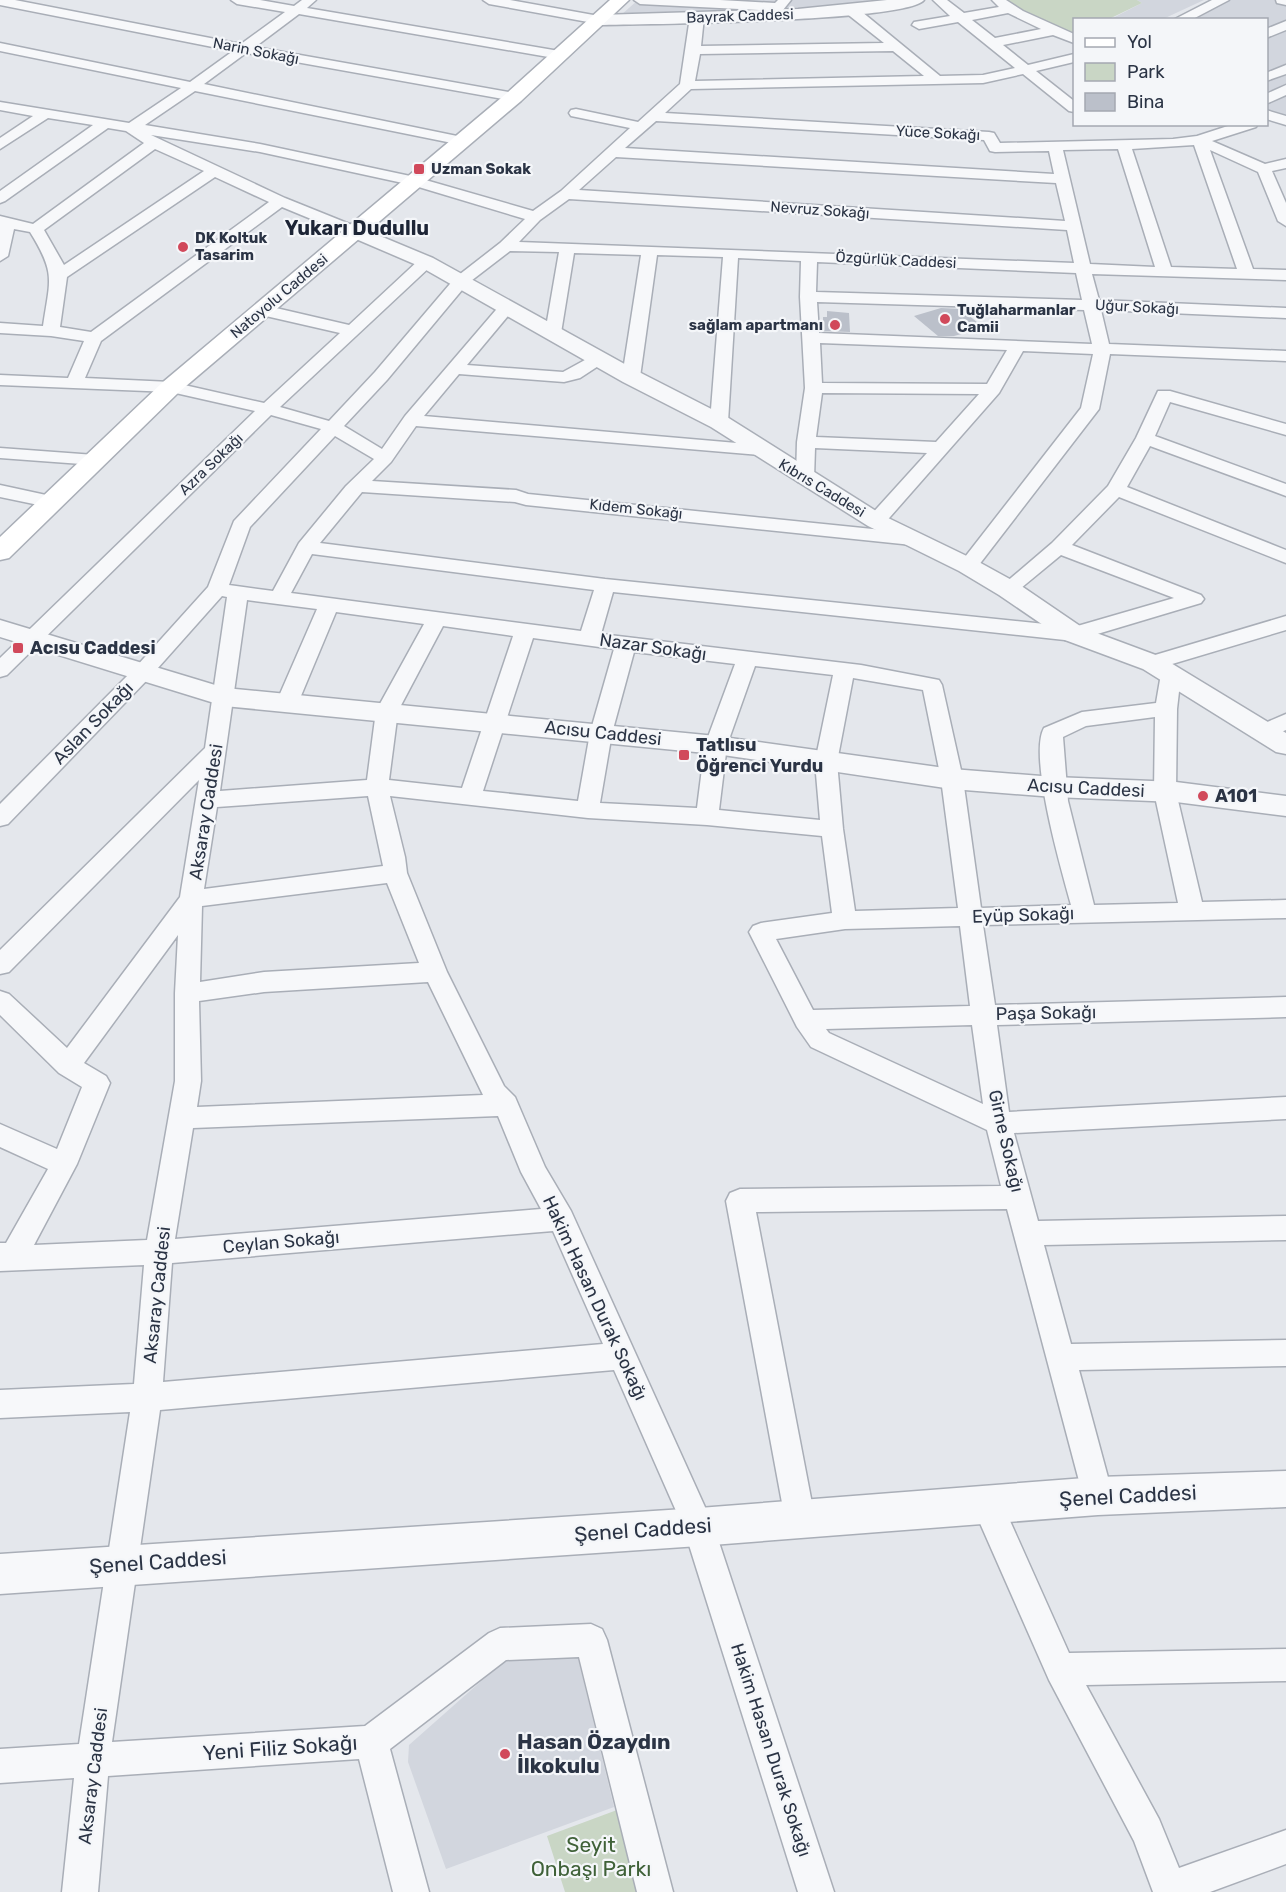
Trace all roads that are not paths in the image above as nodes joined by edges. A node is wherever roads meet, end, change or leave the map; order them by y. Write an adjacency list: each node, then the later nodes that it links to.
1 (237, 0): 17 (street)
2 (310, 0): 17 (street)
3 (489, 0): 22 (street)
4 (620, 0): 22 (main road, Natoyolu Caddesi)
5 (640, 0): 12 (street)
6 (785, 0): 12 (street)
7 (916, 0): 13 (street, Bayrak Caddesi)
8 (939, 0): 20 (street)
9 (998, 0): 15 (street)
10 (1223, 0): 14 (street)
11 (0, 1): 31 (street, Narin Sokağı)
12 (712, 2)
13 (875, 4): 16 (street, Bayrak Caddesi)
14 (1206, 8): 18 (street); 21 (street)
15 (1009, 9): 20 (street); 25 (street)
16 (851, 10): 19 (street, Bayrak Caddesi); 30 (street)
17 (297, 11): 31 (street); 33 (street)
18 (1223, 16)
19 (697, 17): 22 (street, Bayrak Caddesi); 32 (street)
20 (960, 17): 23 (street); 28 (street)
21 (1184, 18)
22 (598, 20): 33 (main road, Natoyolu Caddesi)
23 (919, 25)
24 (1286, 25): 26 (street)
25 (1053, 31): 27 (street); 28 (street)
26 (1268, 33)
27 (1073, 39)
28 (991, 43): 35 (street)
29 (0, 47): 41 (street)
30 (897, 47): 32 (street); 38 (street)
31 (244, 49): 41 (street); 43 (street, Narin Sokağı)
32 (694, 50): 40 (street)
33 (560, 55): 43 (main road, Natoyolu Caddesi)
34 (1073, 58): 35 (street)
35 (1026, 69): 38 (street); 45 (street)
36 (1286, 69): 37 (street)
37 (1268, 76): 39 (street)
38 (936, 79): 40 (street)
39 (1286, 83)
40 (687, 85): 49 (street, Aslan Sokağı)
41 (192, 87): 52 (street); 54 (street)
42 (1286, 89): 44 (street)
43 (514, 97): 54 (main road, Natoyolu Caddesi)
44 (1268, 99)
45 (1071, 102)
46 (0, 106): 48 (street)
47 (576, 113): 49 (street)
48 (45, 114): 50 (street); 56 (street)
49 (645, 121): 57 (street, Yüce Sokağı); 59 (street, Aslan Sokağı)
50 (104, 124): 52 (street); 66 (street)
51 (1245, 126): 53 (street, Yüce Sokağı)
52 (131, 128): 55 (street); 64 (street)
53 (1200, 140): 58 (street, Yüce Sokağı); 61 (street); 83 (street)
54 (462, 141): 64 (main road, Natoyolu Caddesi)
55 (154, 143): 62 (street); 72 (street)
56 (0, 145)
57 (1055, 146): 58 (street, Yüce Sokağı); 63 (street)
58 (1124, 146): 82 (street)
59 (611, 152): 63 (street); 65 (street, Aslan Sokağı)
60 (1286, 163): 61 (street)
61 (1264, 169): 68 (street)
62 (214, 171): 67 (street); 84 (street)
63 (1060, 179): 71 (street)
64 (415, 181): 69 (street); 73 (main road, Natoyolu Caddesi)
65 (566, 194): 69 (street, Aslan Sokağı); 71 (street, Nevruz Sokağı)
66 (0, 198)
67 (280, 201): 73 (street); 96 (street)
68 (1285, 215)
69 (535, 217): 74 (street, Aslan Sokağı)
70 (3, 222): 72 (street); 78 (street)
71 (1073, 226): 81 (street)
72 (36, 229): 84 (street)
73 (356, 232): 80 (street, Kıbrıs Caddesi); 90 (main road, Natoyolu Caddesi)
74 (506, 246): 75 (street, Özgürlük Caddesi); 86 (street, Aslan Sokağı)
75 (567, 250): 76 (street, Özgürlük Caddesi); 95 (street)
76 (650, 251): 77 (street, Özgürlük Caddesi); 103 (street)
77 (731, 253): 79 (street, Özgürlük Caddesi); 111 (street)
78 (0, 256)
79 (809, 256): 81 (street, Özgürlük Caddesi); 87 (street)
80 (426, 262): 86 (street, Kıbrıs Caddesi); 94 (street, Azra Sokağı)
81 (1082, 268): 82 (street, Özgürlük Caddesi); 88 (street)
82 (1165, 272): 83 (street, Özgürlük Caddesi)
83 (1247, 274): 85 (street, Özgürlük Caddesi)
84 (59, 275): 93 (street)
85 (1286, 275)
86 (461, 281): 89 (street, Kıbrıs Caddesi); 112 (street, Aslan Sokağı)
87 (808, 297): 88 (street, Uğur Sokağı); 97 (street)
88 (1093, 305): 91 (street, Uğur Sokağı); 99 (street)
89 (507, 307): 95 (street, Kıbrıs Caddesi); 102 (street)
90 (263, 310): 94 (street); 106 (main road, Natoyolu Caddesi)
91 (1286, 313)
92 (0, 328): 93 (street)
93 (51, 331): 96 (street)
94 (354, 331): 109 (street, Azra Sokağı)
95 (553, 333): 101 (street, Kıbrıs Caddesi)
96 (94, 338): 105 (street)
97 (811, 338): 98 (street); 107 (street)
98 (1017, 347): 99 (street); 108 (street)
99 (1102, 350): 100 (street); 133 (street)
100 (1286, 356)
101 (600, 359): 102 (street); 103 (street, Kıbrıs Caddesi)
102 (455, 369): 110 (street)
103 (631, 377): 111 (street, Kıbrıs Caddesi)
104 (0, 380): 105 (street)
105 (74, 383): 106 (street)
106 (171, 387): 109 (street); 120 (main road, Natoyolu Caddesi)
107 (814, 388): 108 (street); 115 (street)
108 (993, 389): 116 (street)
109 (268, 409): 112 (street); 145 (street, Azra Sokağı)
110 (411, 420): 117 (street); 119 (street)
111 (718, 422): 117 (street, Kıbrıs Caddesi)
112 (332, 427): 119 (street); 135 (street, Aslan Sokağı)
113 (1286, 430): 114 (street)
114 (1145, 438): 123 (street); 124 (street)
115 (806, 442): 116 (street); 121 (street)
116 (943, 448): 127 (street)
117 (760, 450): 121 (street, Kıbrıs Caddesi)
118 (0, 453): 120 (street)
119 (385, 458): 122 (street)
120 (95, 460): 126 (main road, Natoyolu Caddesi)
121 (805, 477): 127 (street, Kıbrıs Caddesi)
122 (358, 486): 128 (street, Kıdem Sokağı); 130 (street)
123 (1116, 489): 129 (street); 132 (street)
124 (1286, 490)
125 (0, 491): 126 (street)
126 (53, 502): 131 (main road, Natoyolu Caddesi)
127 (876, 521): 128 (street, Kıbrıs Caddesi)
128 (912, 539): 133 (street, Kıbrıs Caddesi)
129 (1059, 547): 136 (street); 144 (street)
130 (306, 548): 134 (street); 138 (street)
131 (0, 552)
132 (1286, 557)
133 (968, 566): 136 (street, Kıbrıs Caddesi)
134 (605, 585): 144 (street); 146 (street)
135 (217, 589): 137 (street, Nazar Sokağı); 152 (street, Aslan Sokağı)
136 (1008, 589): 144 (street, Kıbrıs Caddesi)
137 (238, 592): 138 (street, Nazar Sokağı); 153 (street, Aksaray Caddesi)
138 (279, 598): 139 (street, Nazar Sokağı)
139 (329, 605): 140 (street, Nazar Sokağı); 154 (street)
140 (437, 619): 143 (street, Nazar Sokağı); 156 (street)
141 (1286, 623): 149 (street)
142 (0, 628): 145 (street, Acısu Caddesi)
143 (525, 630): 146 (street, Nazar Sokağı); 157 (street)
144 (1074, 634): 149 (street, Kıbrıs Caddesi)
145 (31, 639): 150 (street, Azra Sokağı); 152 (street, Acısu Caddesi)
146 (589, 639): 147 (street, Nazar Sokağı)
147 (626, 644): 148 (street, Nazar Sokağı); 159 (street)
148 (747, 660): 151 (street, Nazar Sokağı); 160 (street)
149 (1161, 669): 155 (street); 158 (street, Kıbrıs Caddesi)
150 (0, 670)
151 (844, 670): 163 (street); 164 (street, Nazar Sokağı)
152 (142, 673): 153 (street, Acısu Caddesi); 173 (street, Aslan Sokağı)
153 (224, 698): 154 (street, Acısu Caddesi); 162 (street, Aksaray Caddesi)
154 (286, 703): 156 (street, Acısu Caddesi)
155 (1166, 709): 166 (street); 167 (street)
156 (387, 711): 157 (street, Acısu Caddesi); 165 (street, Hakim Hasan Durak Sokağı)
157 (496, 722): 159 (street, Acısu Caddesi); 168 (street)
158 (1276, 726): 161 (street, Kıbrıs Caddesi)
159 (601, 733): 160 (street, Acısu Caddesi); 171 (street)
160 (716, 745): 163 (street, Acısu Caddesi); 172 (street)
161 (1286, 745)
162 (216, 750): 169 (street, Aksaray Caddesi); 182 (street)
163 (826, 762): 164 (street, Acısu Caddesi); 174 (street)
164 (952, 779): 166 (street, Acısu Caddesi); 180 (street, Girne Sokağı)
165 (377, 787): 168 (street); 169 (street); 175 (street, Hakim Hasan Durak Sokağı)
166 (1054, 787): 167 (street, Acısu Caddesi); 179 (street)
167 (1166, 792): 170 (street, Acısu Caddesi); 178 (street)
168 (470, 798): 171 (street)
169 (208, 800): 176 (street, Aksaray Caddesi)
170 (1286, 806)
171 (588, 810): 172 (street)
172 (707, 817): 174 (street)
173 (0, 818)
174 (832, 829): 181 (street)
175 (395, 873): 176 (street); 183 (street, Hakim Hasan Durak Sokağı)
176 (191, 899): 184 (street, Aksaray Caddesi); 189 (street)
177 (1286, 909): 178 (street, Eyüp Sokağı)
178 (1192, 911): 179 (street, Eyüp Sokağı)
179 (1085, 914): 180 (street, Eyüp Sokağı)
180 (972, 917): 181 (street, Eyüp Sokağı); 187 (street, Girne Sokağı)
181 (845, 920): 188 (street, Eyüp Sokağı)
182 (0, 965)
183 (435, 972): 184 (street); 190 (street, Hakim Hasan Durak Sokağı)
184 (187, 993): 192 (street, Aksaray Caddesi)
185 (0, 1001): 189 (street)
186 (1286, 1007): 187 (street, Paşa Sokağı)
187 (983, 1014): 188 (street, Paşa Sokağı); 193 (street, Girne Sokağı)
188 (806, 1020): 193 (street)
189 (68, 1066): 195 (street)
190 (506, 1106): 192 (street); 197 (street, Hakim Hasan Durak Sokağı)
191 (1286, 1108): 193 (street)
192 (182, 1118): 200 (street, Aksaray Caddesi)
193 (998, 1123): 196 (street, Girne Sokağı)
194 (0, 1135): 195 (street)
195 (64, 1164): 201 (street)
196 (1019, 1197): 199 (street, Girne Sokağı); 210 (street)
197 (561, 1219): 200 (street, Ceylan Sokağı); 203 (street, Hakim Hasan Durak Sokağı)
198 (1286, 1228): 199 (street)
199 (1029, 1233): 204 (street, Girne Sokağı)
200 (159, 1252): 201 (street, Ceylan Sokağı); 205 (street, Aksaray Caddesi)
201 (4, 1257)
202 (1286, 1353): 204 (street)
203 (623, 1356): 205 (street); 211 (street, Hakim Hasan Durak Sokağı)
204 (1062, 1357): 208 (street, Girne Sokağı)
205 (147, 1397): 206 (street); 212 (street, Aksaray Caddesi)
206 (0, 1404)
207 (1286, 1490): 208 (street, Şenel Caddesi)
208 (1098, 1496): 209 (street, Şenel Caddesi)
209 (987, 1505): 210 (street, Şenel Caddesi); 215 (street)
210 (800, 1519): 211 (street, Şenel Caddesi)
211 (699, 1527): 212 (street, Şenel Caddesi); 224 (street, Hakim Hasan Durak Sokağı)
212 (121, 1564): 213 (street, Şenel Caddesi); 217 (street, Aksaray Caddesi)
213 (0, 1574)
214 (1286, 1665): 215 (street)
215 (1060, 1670): 220 (street)
216 (371, 1742): 217 (street, Yeni Filiz Sokağı); 222 (street); 223 (street, Yeni Filiz Sokağı)
217 (93, 1760): 218 (street, Yeni Filiz Sokağı); 221 (street, Aksaray Caddesi)
218 (0, 1766)
219 (1286, 1848): 220 (street)
220 (1171, 1891)
221 (80, 1892)
222 (411, 1892)
223 (655, 1892)
224 (816, 1892)

